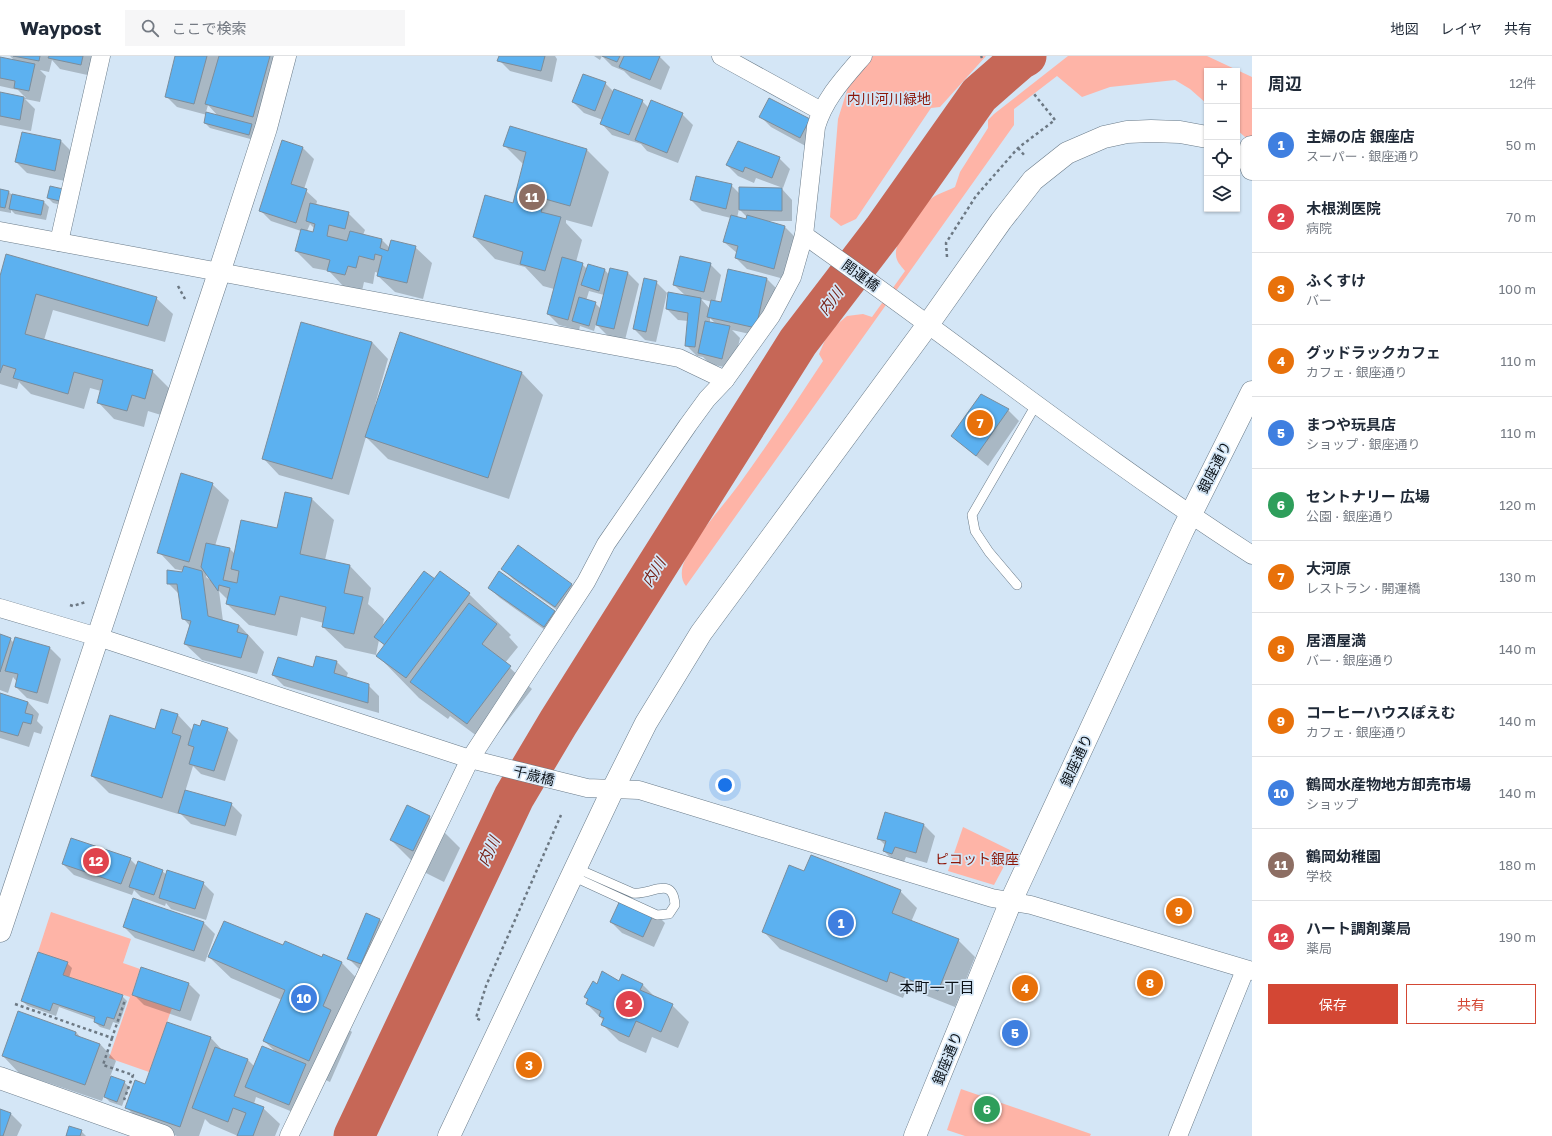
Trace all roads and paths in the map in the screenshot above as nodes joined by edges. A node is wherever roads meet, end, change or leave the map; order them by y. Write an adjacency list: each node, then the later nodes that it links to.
1 (101, 56): 15 (street)
2 (285, 56): 17 (street)
3 (721, 56): 6 (street)
4 (862, 56): 6 (street)
5 (1034, 94): 8 (path)
6 (821, 110): 14 (street)
7 (1204, 136): 20 (street)
8 (1018, 148): 10 (path); 16 (path)
9 (1244, 150): 11 (street); 12 (street)
10 (1025, 156)
11 (1252, 169)
12 (1252, 178)
13 (0, 231): 15 (street)
14 (804, 235): 20 (street, 開運橋); 21 (street)
15 (59, 242): 17 (street)
16 (947, 257)
17 (219, 273): 21 (street); 30 (street)
18 (177, 283): 19 (path)
19 (183, 306)
20 (928, 323): 23 (street, 開運橋); 32 (street)
21 (724, 380): 31 (street)
22 (1252, 392): 24 (street, 銀座通り)
23 (1037, 403): 24 (street, 開運橋); 26 (lane)
24 (1190, 515): 25 (street, 開運橋); 35 (street, 銀座通り)
25 (1252, 555)
26 (1017, 585)
27 (87, 601): 28 (path)
28 (66, 604)
29 (0, 608): 30 (street, 千歳橋)
30 (98, 637): 31 (street, 千歳橋); 36 (street)
31 (475, 760): 32 (street, 千歳橋); 45 (street)
32 (613, 789): 34 (street); 35 (street, 千歳橋)
33 (561, 815): 40 (path)
34 (574, 872): 34 (lane); 46 (street)
35 (1011, 901): 37 (street, 千歳橋); 47 (street, 銀座通り)
36 (0, 931)
37 (1249, 971): 48 (street)
38 (126, 1000): 41 (path)
39 (15, 1004): 41 (path)
40 (476, 1018)
41 (112, 1038): 43 (path)
42 (0, 1078): 44 (street)
43 (121, 1107)
44 (163, 1136)
45 (289, 1136)
46 (449, 1136)
47 (915, 1136)
48 (1178, 1136)

